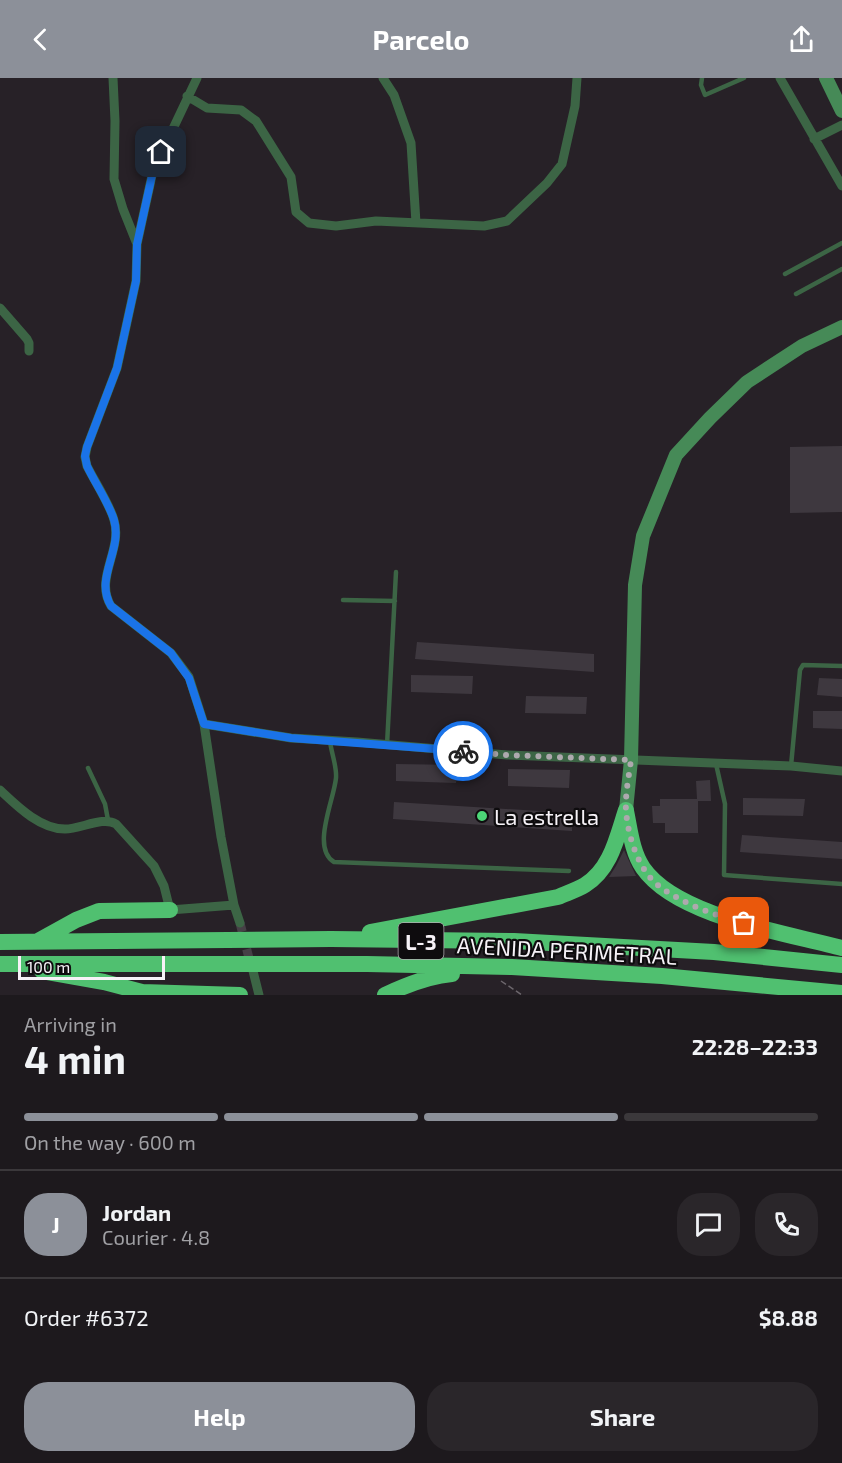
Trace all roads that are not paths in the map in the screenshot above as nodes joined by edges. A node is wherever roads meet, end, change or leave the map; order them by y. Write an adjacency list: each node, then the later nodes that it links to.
1 (113, 78): 16 (street)
2 (197, 78): 9 (street)
3 (383, 78): 14 (street)
4 (577, 78): 14 (street)
5 (702, 78): 6 (lane)
6 (744, 78)
7 (780, 78): 12 (street)
8 (826, 78): 10 (street)
9 (187, 96): 14 (street); 16 (street)
10 (842, 111)
11 (842, 125): 12 (street)
12 (814, 139): 13 (street)
13 (842, 186)
14 (416, 223)
15 (842, 243): 18 (lane)
16 (137, 244): 27 (street)
17 (842, 269): 19 (lane)
18 (785, 274)
19 (796, 294)
20 (0, 308): 22 (street)
21 (842, 327): 30 (street)
22 (29, 351)
23 (396, 572): 25 (lane)
24 (343, 600): 25 (lane)
25 (395, 601): 29 (lane)
26 (842, 666): 32 (lane)
27 (204, 724): 28 (street); 40 (street)
28 (330, 740): 29 (street); 38 (lane)
29 (387, 745): 30 (street)
30 (631, 760): 31 (street); 36 (street)
31 (716, 764): 32 (street); 39 (lane)
32 (791, 766): 34 (street)
33 (88, 768): 37 (lane)
34 (842, 771)
35 (0, 790): 37 (street)
36 (626, 810): 44 (highway); 48 (highway)
37 (108, 820): 41 (street)
38 (569, 871)
39 (842, 884)
40 (234, 905): 41 (street); 43 (street)
41 (170, 910): 42 (highway)
42 (76, 920): 45 (highway); 47 (highway)
43 (240, 923)
44 (331, 939): 45 (highway, AVENIDA PERIMETRAL / L-3); 50 (highway, AVENIDA PERIMETRAL / L-3)
45 (85, 941): 47 (highway, AVENIDA PERIMETRAL / L-3)
46 (0, 942): 47 (highway, AVENIDA PERIMETRAL / L-3)
47 (35, 943)
48 (842, 948)
49 (6, 964): 51 (highway, AVENIDA PERIMETRAL / L-3); 54 (highway)
50 (842, 964)
51 (512, 967): 53 (highway, AVENIDA PERIMETRAL / L-3); 56 (highway)
52 (253, 971): 55 (street)
53 (842, 993)
54 (240, 995)
55 (259, 995)
56 (385, 995)

